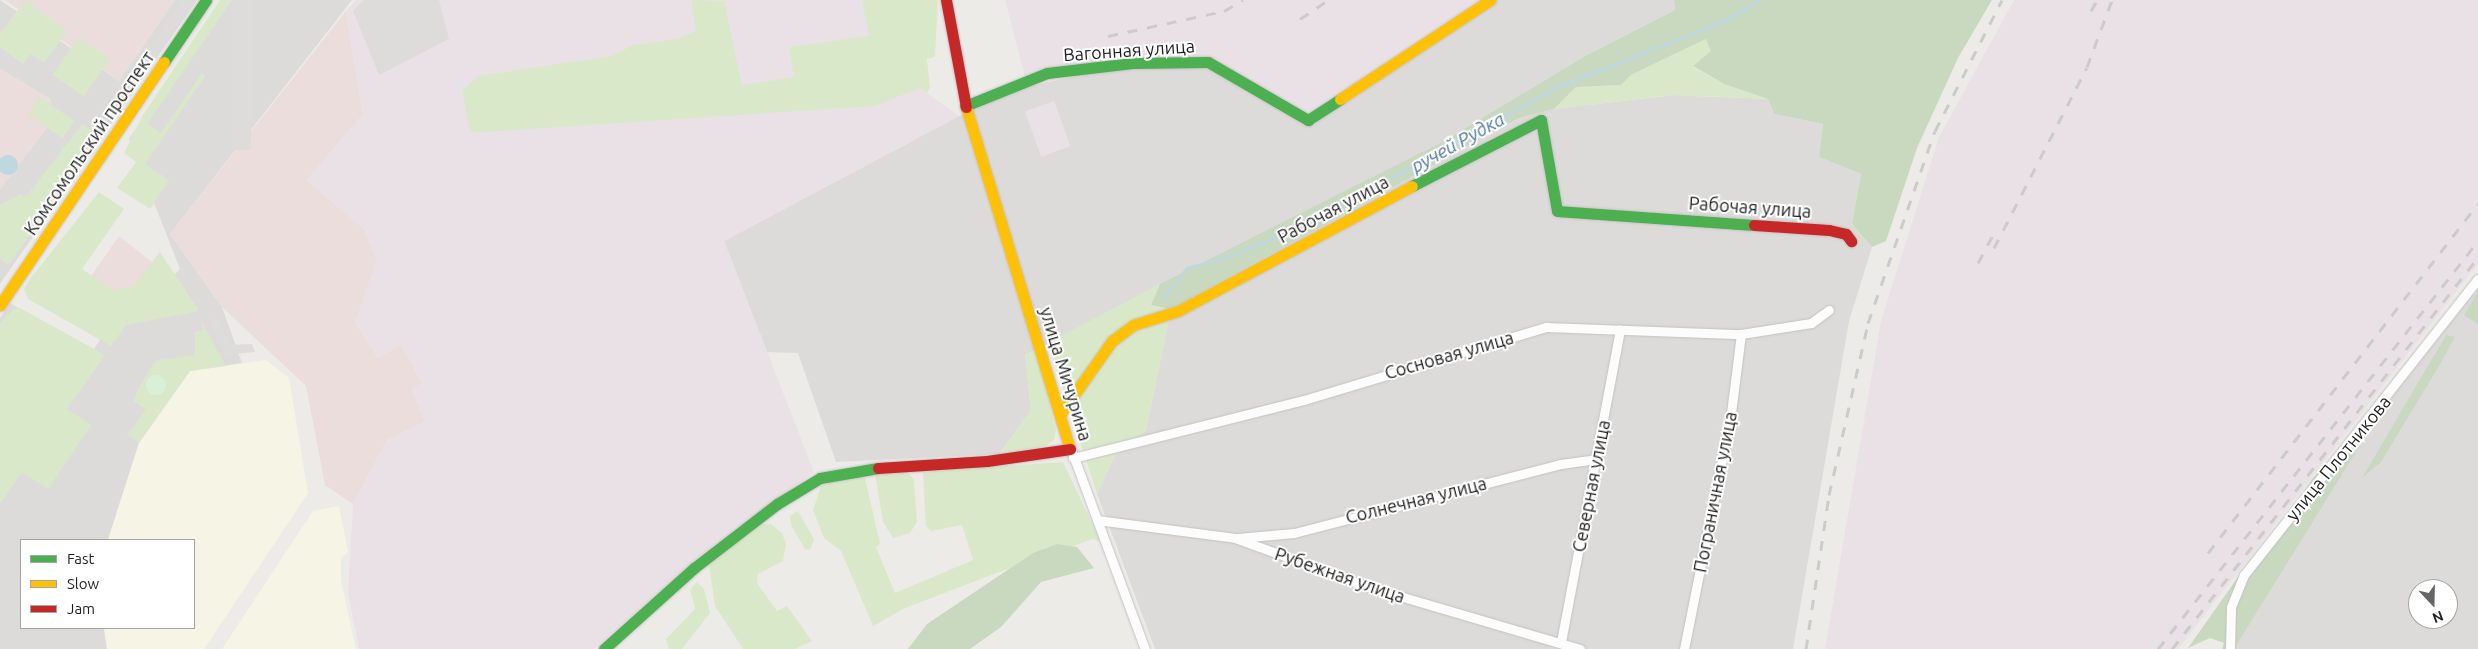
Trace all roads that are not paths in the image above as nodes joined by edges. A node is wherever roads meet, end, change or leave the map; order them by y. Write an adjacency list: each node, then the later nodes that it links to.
1 (206, 0): 7 (street, Комсомольский проспект)
2 (946, 0): 4 (street, улица Мичурина)
3 (1490, 0): 4 (street, Вагонная улица)
4 (966, 106): 11 (street, улица Мичурина)
5 (1851, 241): 11 (street, Рабочая улица)
6 (2478, 279): 21 (street, улица Плотникова)
7 (0, 305)
8 (1829, 310): 10 (street, Сосновая улица)
9 (1620, 330): 10 (street, Сосновая улица); 12 (street, Сосновая улица); 13 (street, Северная улица)
10 (1741, 334): 20 (street, Пограничная улица)
11 (1060, 413): 12 (street, улица Мичурина)
12 (1072, 453): 14 (street, улица Мичурина); 17 (street)
13 (1596, 459): 15 (street, Солнечная улица); 16 (street, Северная улица)
14 (1097, 520): 15 (street, Рубежная улица); 18 (street, улица Мичурина)
15 (1235, 538): 16 (street, Рубежная улица)
16 (1561, 642): 19 (street, Рубежная улица)
17 (604, 649)
18 (1144, 649)
19 (1580, 649)
20 (1684, 649)
21 (2230, 649)

